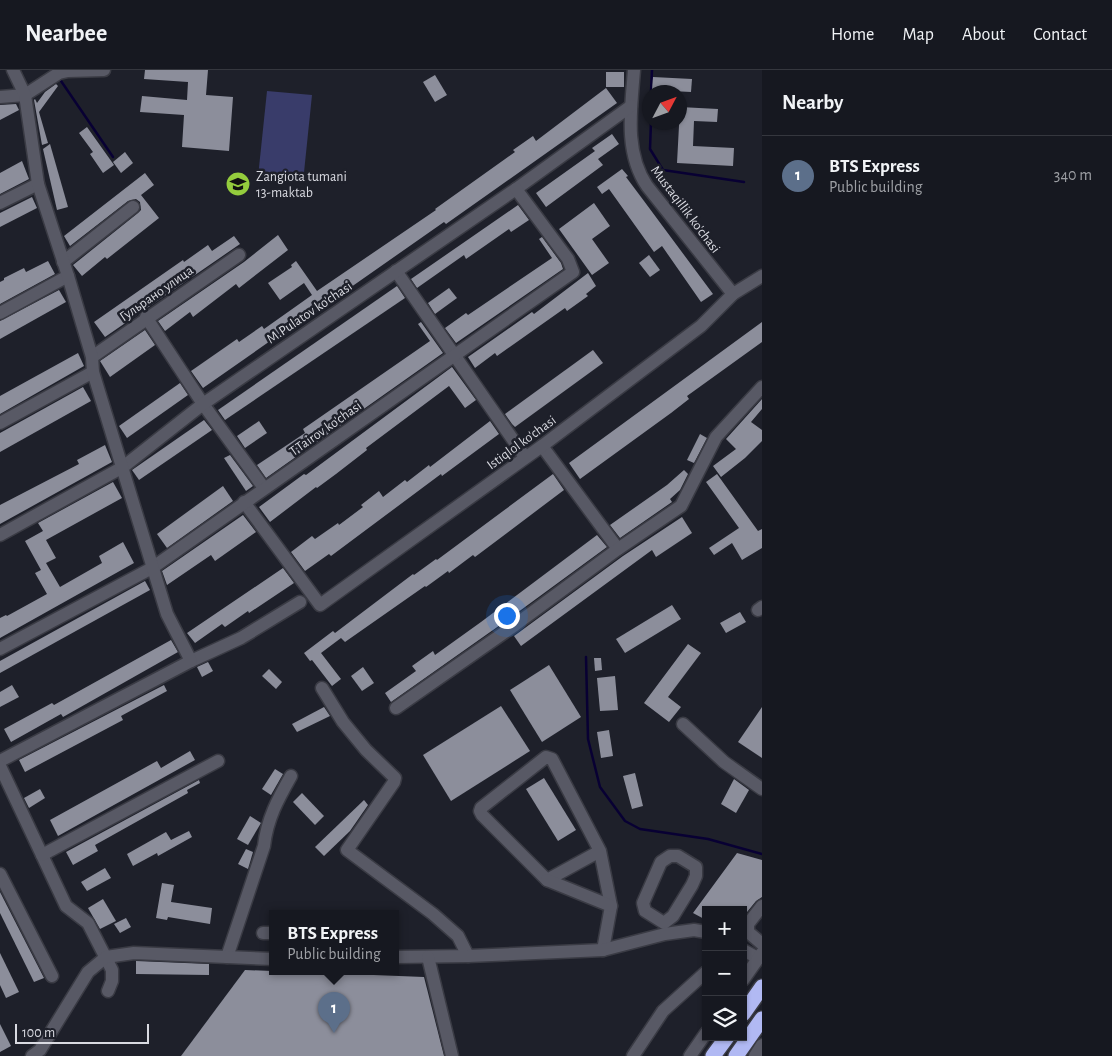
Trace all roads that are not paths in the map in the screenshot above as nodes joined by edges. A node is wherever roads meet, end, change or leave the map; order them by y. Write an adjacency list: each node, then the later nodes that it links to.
1 (13, 70): 4 (street)
2 (104, 70): 4 (street)
3 (634, 70): 6 (street, Mustaqillik ko'chasi)
4 (25, 95): 5 (street); 7 (street)
5 (0, 98)
6 (632, 106): 8 (street, M.Pulatov ko'chasi); 16 (street, Mustaqillik ko'chasi)
7 (38, 184): 9 (street); 12 (street)
8 (516, 188): 13 (street, M.Pulatov ko'chasi); 19 (street, T.Tairov ko'chasi)
9 (0, 203)
10 (133, 207): 12 (street)
11 (239, 255): 18 (street, Гульрано улица)
12 (63, 262): 14 (street)
13 (396, 272): 19 (street); 23 (street, M.Pulatov ko'chasi)
14 (68, 276): 17 (street); 20 (street)
15 (762, 276): 16 (street)
16 (733, 294): 25 (street, Istiqlol ko'chasi)
17 (0, 313)
18 (146, 317): 20 (street, Гульрано улица); 23 (street)
19 (454, 355): 26 (street); 28 (street, T.Tairov ko'chasi)
20 (92, 357): 21 (street)
21 (93, 372): 24 (street); 27 (street)
22 (762, 387): 31 (street)
23 (203, 404): 27 (street, M.Pulatov ko'chasi); 28 (street)
24 (0, 423)
25 (542, 446): 26 (street, Istiqlol ko'chasi); 31 (street)
26 (525, 457): 29 (street, Istiqlol ko'chasi)
27 (123, 467): 30 (street, M.Pulatov ko'chasi); 32 (street)
28 (264, 488): 29 (street, T.Tairov ko'chasi)
29 (244, 502): 32 (street, T.Tairov ko'chasi)
30 (0, 535)
31 (618, 549): 37 (street)
32 (152, 568): 34 (street, T.Tairov ko'chasi); 35 (street)
33 (300, 602): 35 (street)
34 (0, 649)
35 (191, 662): 39 (street)
36 (322, 688): 57 (street)
37 (396, 708)
38 (683, 724): 43 (street)
39 (0, 761)
40 (218, 761): 45 (street)
41 (0, 766): 45 (street)
42 (291, 776): 59 (street)
43 (760, 783)
44 (600, 850): 47 (street); 47 (street); 48 (street)
45 (42, 855): 58 (street)
46 (0, 874): 63 (street)
47 (547, 880): 48 (street)
48 (611, 906): 53 (street)
49 (762, 906): 52 (street)
50 (665, 929): 50 (street); 51 (street); 53 (street)
51 (702, 931)
52 (762, 944)
53 (603, 950): 57 (street)
54 (746, 951): 55 (street)
55 (760, 955): 62 (street)
56 (428, 956): 57 (street); 60 (street); 73 (street)
57 (468, 956)
58 (106, 957): 59 (street); 66 (street); 72 (street)
59 (227, 957): 61 (street)
60 (399, 957)
61 (269, 959)
62 (747, 974)
63 (52, 976)
64 (702, 976): 74 (street)
65 (762, 987): 67 (highway)
66 (108, 991)
67 (747, 1008)
68 (762, 1019): 77 (highway)
69 (702, 1040): 75 (street)
70 (724, 1041): 76 (highway)
71 (762, 1045): 78 (street)
72 (32, 1056)
73 (452, 1056)
74 (633, 1056)
75 (690, 1056)
76 (714, 1056)
77 (736, 1056)
78 (755, 1056)

